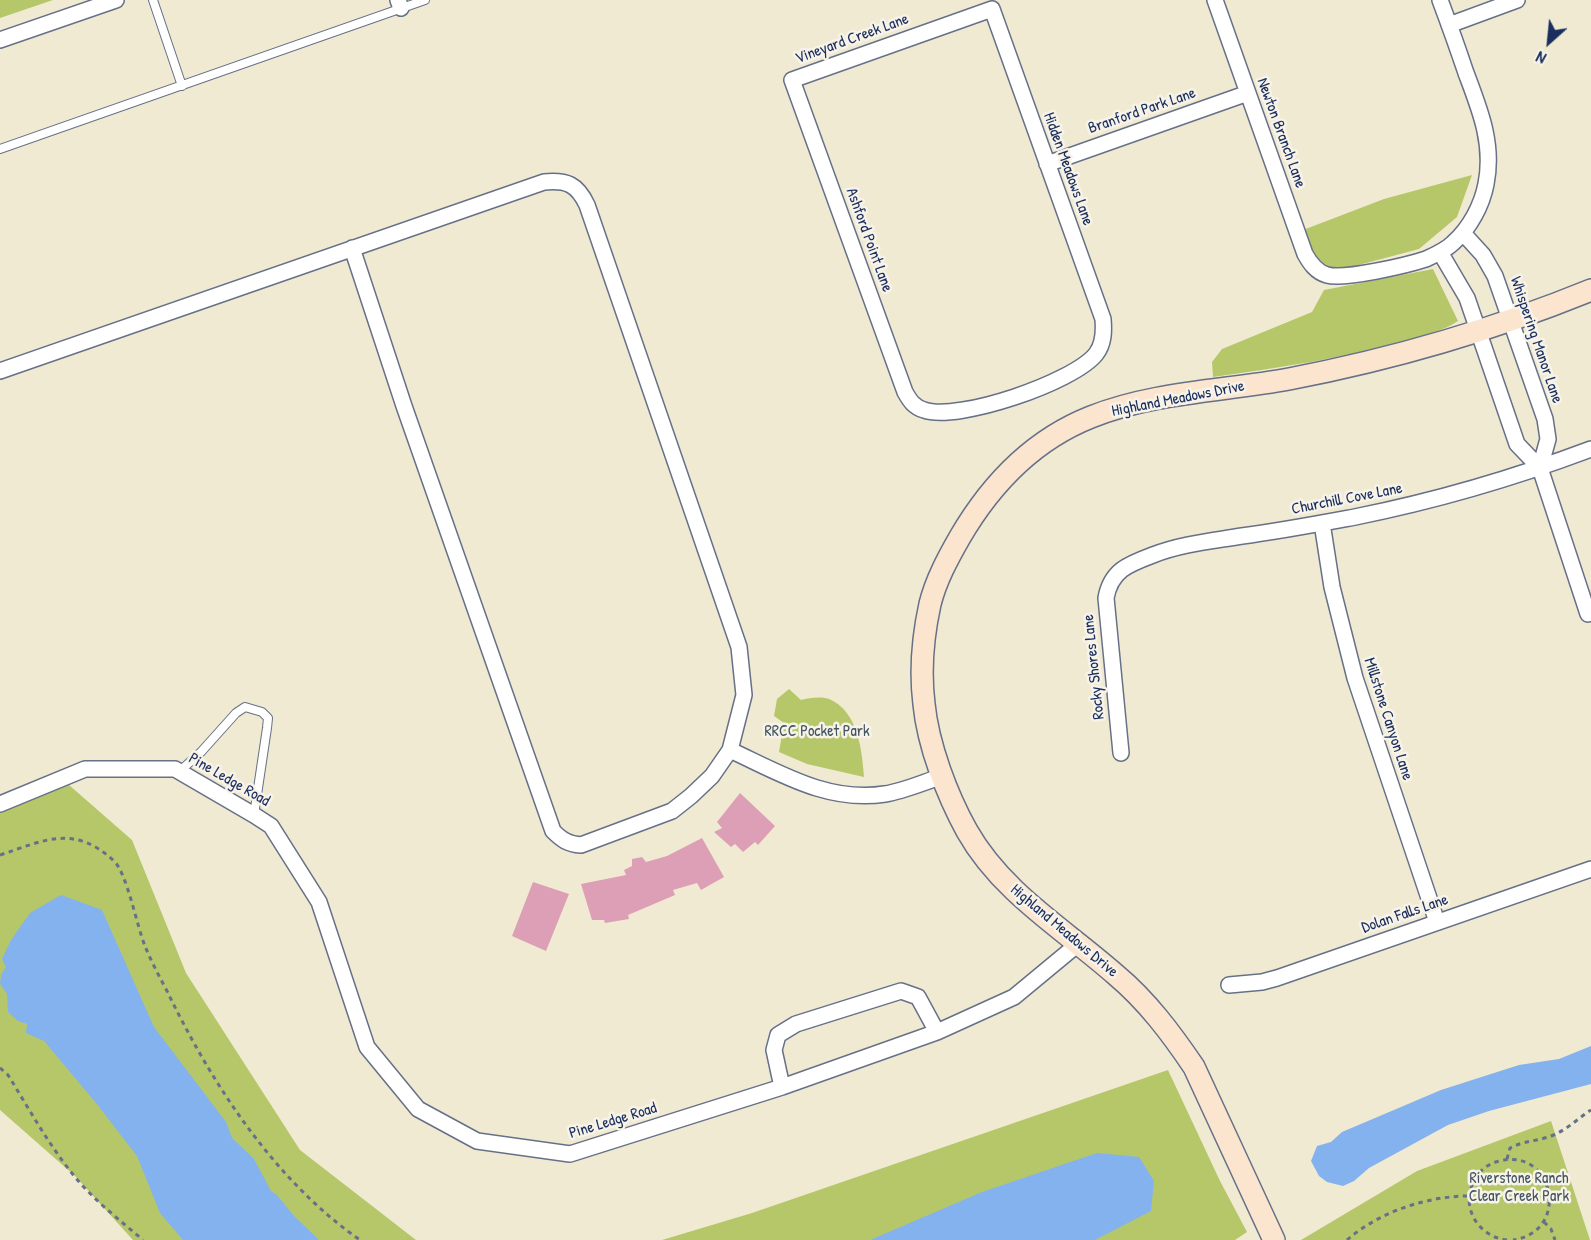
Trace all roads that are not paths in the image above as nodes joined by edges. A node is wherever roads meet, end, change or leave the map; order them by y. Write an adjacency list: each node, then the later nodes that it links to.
1 (116, 0): 10 (street)
2 (153, 0): 12 (lane)
3 (425, 0): 7 (lane)
4 (1215, 0): 13 (street, Newton Branch Lane)
5 (1440, 0): 9 (street)
6 (1517, 0): 9 (street)
7 (399, 4): 12 (lane)
8 (992, 9): 11 (street, Vineyard Creek Lane); 15 (street, Hidden Meadows Lane)
9 (1449, 25): 16 (street)
10 (0, 40)
11 (792, 80): 22 (street, Ashford Point Lane)
12 (182, 87): 14 (lane)
13 (1248, 93): 15 (street, Branford Park Lane); 18 (street, Newton Branch Lane)
14 (0, 149)
15 (1047, 164): 22 (street, Hidden Meadows Lane)
16 (1463, 232): 18 (street); 20 (street, Whispering Manor Lane)
17 (352, 248): 23 (street); 29 (street); 29 (street)
18 (1440, 252): 21 (street)
19 (1591, 290): 20 (street, Highland Meadows Drive)
20 (1511, 320): 21 (street, Highland Meadows Drive); 25 (street, Whispering Manor Lane)
21 (1478, 331): 25 (street); 32 (street, Highland Meadows Drive)
22 (1102, 342)
23 (0, 371)
24 (1591, 449): 25 (street, Churchill Cove Lane)
25 (1540, 468): 26 (street, Churchill Cove Lane); 28 (street)
26 (1322, 523): 27 (street, Churchill Cove Lane); 36 (street, Millstone Canyon Lane)
27 (1111, 579): 30 (street, Rocky Shores Lane)
28 (1588, 614)
29 (730, 750): 32 (street)
30 (1121, 753)
31 (180, 771): 33 (street, Pine Ledge Road); 34 (street, Pine Ledge Road); 34 (lane)
32 (943, 776): 37 (street, Highland Meadows Drive)
33 (0, 804)
34 (254, 815): 40 (street, Pine Ledge Road)
35 (1591, 869): 36 (street, Dolan Falls Lane)
36 (1437, 922): 38 (street, Dolan Falls Lane)
37 (1078, 944): 39 (street, Pine Ledge Road); 41 (street, Highland Meadows Drive)
38 (1229, 986)
39 (937, 1032): 40 (street, Pine Ledge Road); 40 (street)
40 (782, 1087)
41 (1274, 1240)

